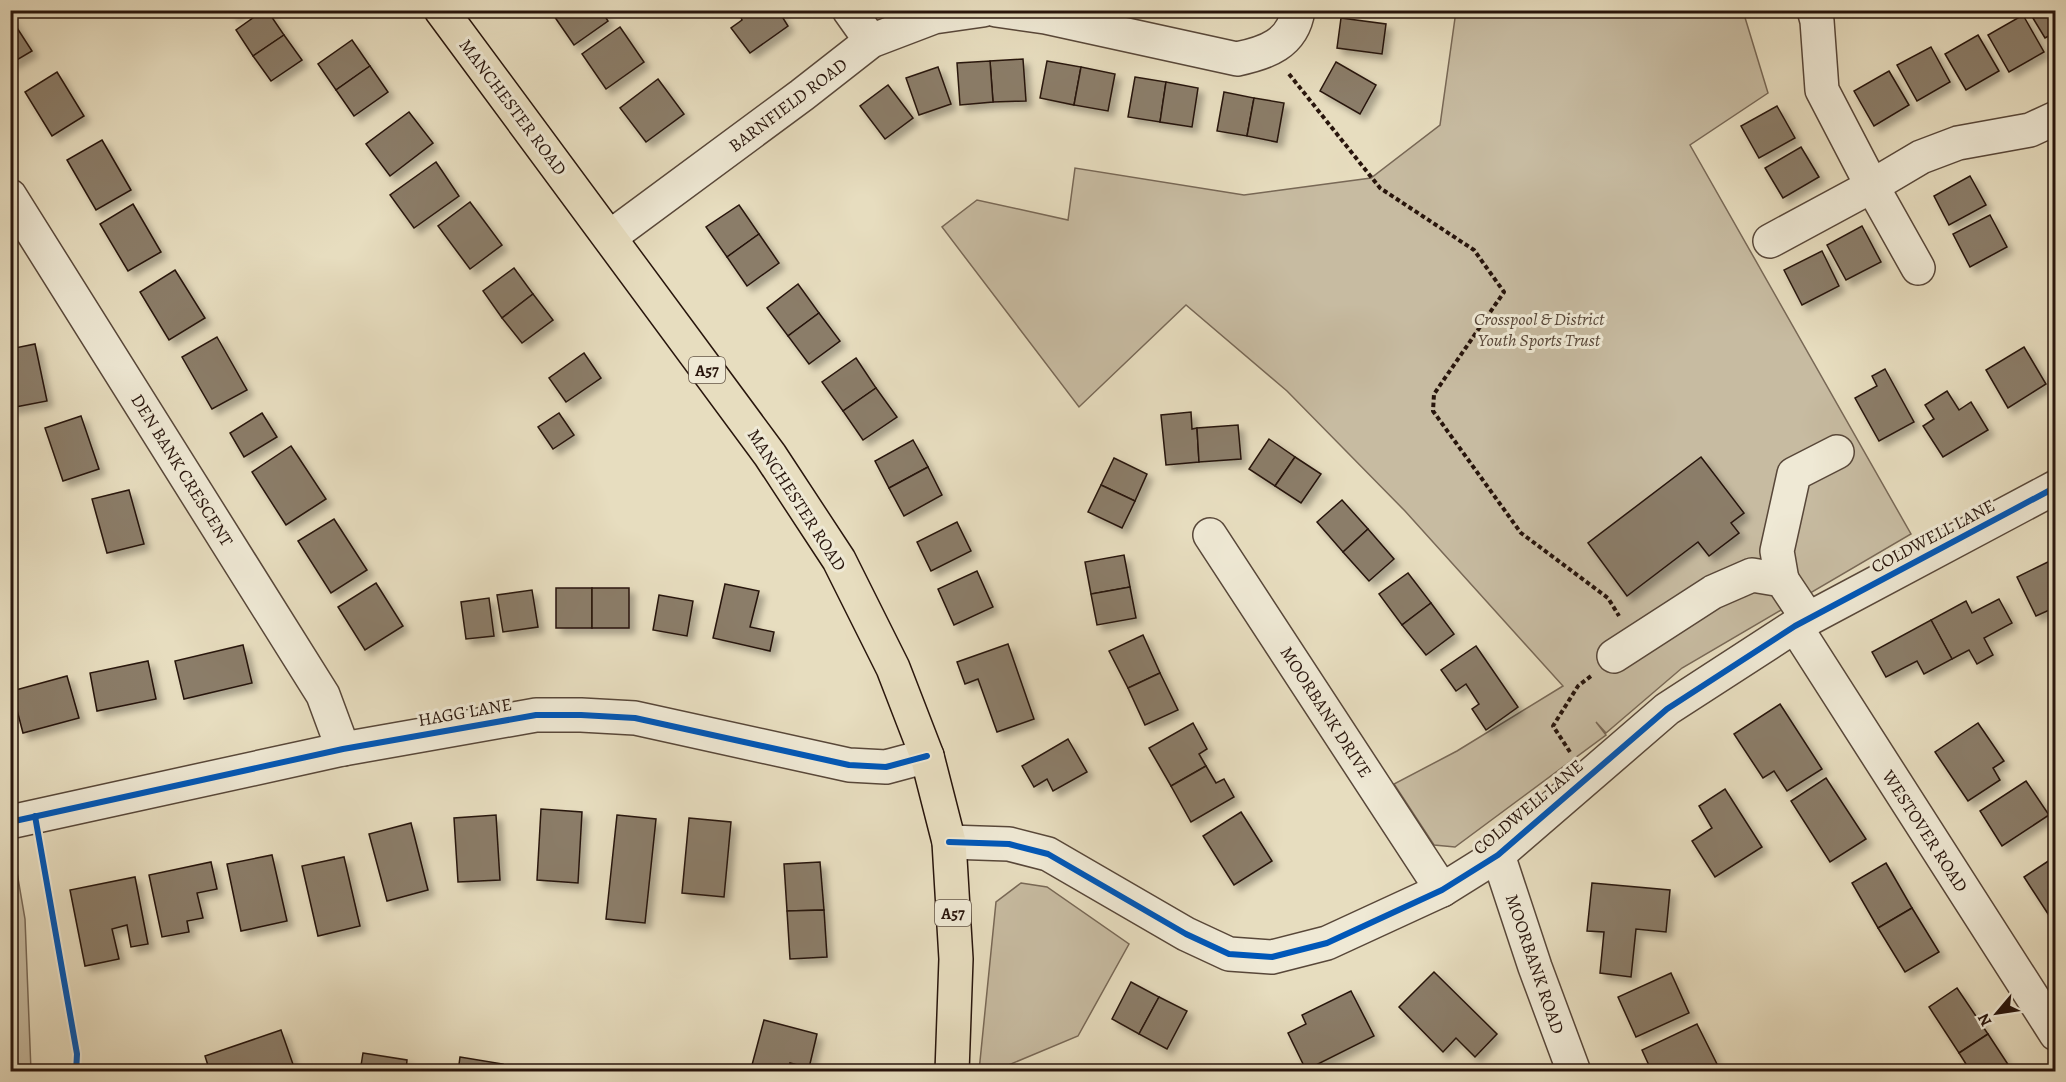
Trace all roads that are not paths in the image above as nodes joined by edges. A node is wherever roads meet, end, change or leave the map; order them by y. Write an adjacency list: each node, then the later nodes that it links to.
1 (441, 10): 11 (main road, MANCHESTER ROAD / A57)
2 (849, 10): 7 (street)
3 (983, 10): 7 (street, BARNFIELD ROAD)
4 (996, 10): 5 (street)
5 (1298, 10)
6 (1814, 10): 9 (street)
7 (871, 41): 11 (street, BARNFIELD ROAD)
8 (2055, 118): 9 (street)
9 (1872, 186): 12 (street); 13 (street)
10 (10, 196): 20 (street, DEN BANK CRESCENT)
11 (610, 237): 21 (main road, MANCHESTER ROAD / A57)
12 (1770, 241)
13 (1918, 268)
14 (1837, 452): 17 (street)
15 (2055, 487): 18 (street, COLDWELL LANE)
16 (1210, 535): 25 (street, MOORBANK DRIVE)
17 (1782, 580): 18 (street, WESTOVER ROAD); 19 (street)
18 (1801, 623): 24 (street, COLDWELL LANE); 26 (street, WESTOVER ROAD)
19 (1625, 649)
20 (343, 749): 21 (street, HAGG LANE); 22 (street, HAGG LANE)
21 (927, 756): 23 (main road, MANCHESTER ROAD / A57)
22 (10, 822)
23 (949, 842): 25 (street, COLDWELL LANE); 27 (main road, MANCHESTER ROAD / A57)
24 (1498, 855): 25 (street, COLDWELL LANE); 28 (street, MOORBANK ROAD)
25 (1442, 890)
26 (2055, 1035)
27 (952, 1071)
28 (1574, 1071)

